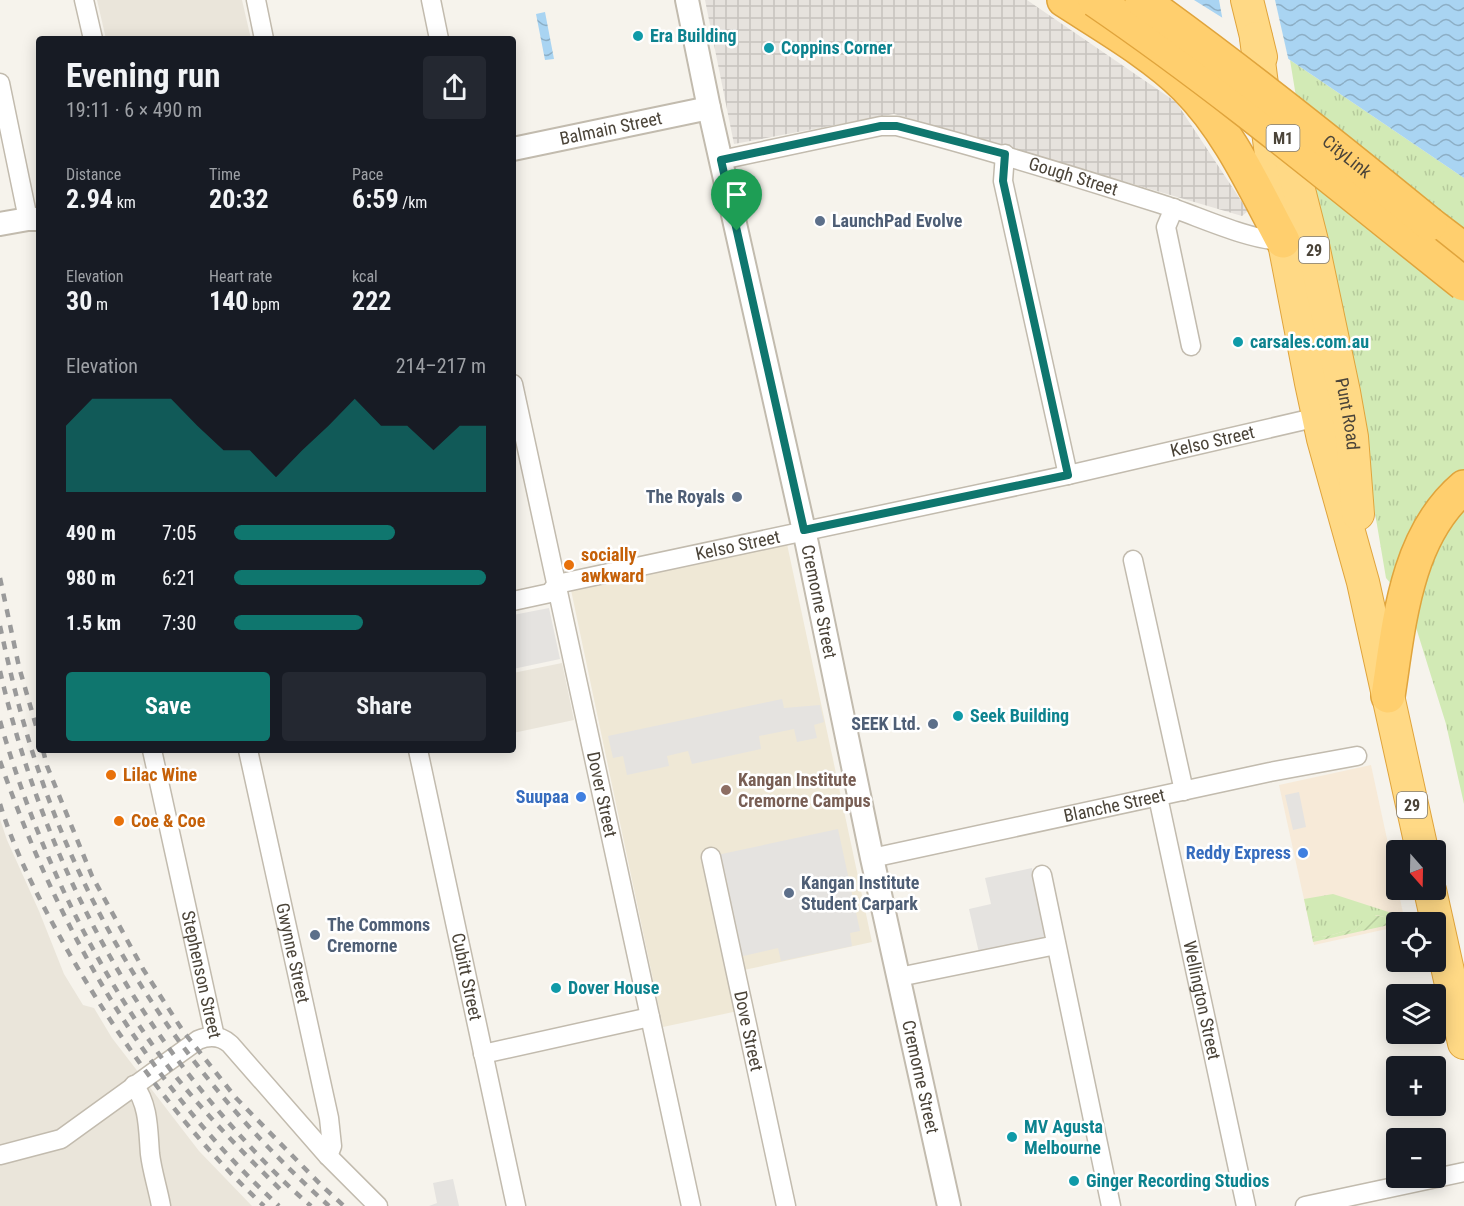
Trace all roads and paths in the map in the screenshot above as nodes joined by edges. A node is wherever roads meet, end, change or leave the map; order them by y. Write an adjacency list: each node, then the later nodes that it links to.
1 (84, 0): 9 (street)
2 (256, 0): 10 (street)
3 (431, 0): 11 (street)
4 (687, 0): 14 (street, Cremorne Street)
5 (1064, 0): 22 (highway)
6 (1095, 0): 25 (highway, M1, bridge)
7 (1142, 0): 21 (highway, CityLink / M1, bridge)
8 (1247, 0): 12 (highway, Punt Road / 29)
9 (92, 36)
10 (263, 36)
11 (438, 36)
12 (1260, 55): 22 (highway, Punt Road / 29); 33 (highway, Punt Road / 29)
13 (0, 83): 19 (street)
14 (709, 108): 15 (street, Balmain Street); 17 (street, Cremorne Street)
15 (516, 148)
16 (1005, 154): 17 (street, Gough Street); 18 (street, Gough Street); 29 (street)
17 (721, 160): 31 (street, Cremorne Street)
18 (1174, 208): 22 (street, Gough Street); 26 (street)
19 (34, 219): 20 (street)
20 (0, 224)
21 (1430, 224): 23 (highway); 24 (highway, CityLink / M1)
22 (1283, 242): 28 (highway, Punt Road / 29)
23 (1464, 243)
24 (1464, 250)
25 (1464, 284)
26 (1191, 346)
27 (516, 398): 34 (street, Dover Street)
28 (1318, 417): 29 (street, Kelso Street); 33 (highway, Punt Road / 29)
29 (1068, 475): 31 (street, Kelso Street)
30 (1464, 487): 36 (highway)
31 (804, 530): 34 (street, Kelso Street); 45 (street, Cremorne Street)
32 (1133, 560): 41 (street)
33 (1363, 582): 36 (highway, Punt Road / 29)
34 (557, 584): 35 (street, Kelso Street); 50 (street, Dover Street)
35 (516, 600)
36 (1388, 696): 43 (highway, Punt Road / 29)
37 (153, 753): 51 (street, Stephenson Street)
38 (249, 753): 56 (street, Gwynne Street)
39 (419, 753): 53 (street, Cubitt Street)
40 (1357, 756): 41 (street, Blanche Street)
41 (1184, 791): 42 (street, Blanche Street)
42 (1158, 797): 45 (street, Blanche Street); 65 (street, Wellington Street)
43 (1420, 840)
44 (711, 857): 62 (street, Dove Street)
45 (872, 858): 49 (street, Cremorne Street)
46 (1042, 875): 48 (street)
47 (1432, 900): 52 (highway)
48 (1056, 945): 49 (street); 64 (street)
49 (898, 977): 63 (street, Cremorne Street)
50 (650, 1017): 53 (street); 61 (street, Dover Street)
51 (215, 1037): 54 (street); 56 (street, Stephenson Street)
52 (1464, 1043)
53 (483, 1054): 60 (street, Cubitt Street)
54 (134, 1085): 55 (street); 58 (street)
55 (0, 1155)
56 (328, 1156): 59 (street, Stephenson Street)
57 (1464, 1172): 66 (street)
58 (161, 1206)
59 (378, 1206)
60 (516, 1206)
61 (691, 1206)
62 (786, 1206)
63 (950, 1206)
64 (1111, 1206)
65 (1245, 1206)
66 (1305, 1206)

